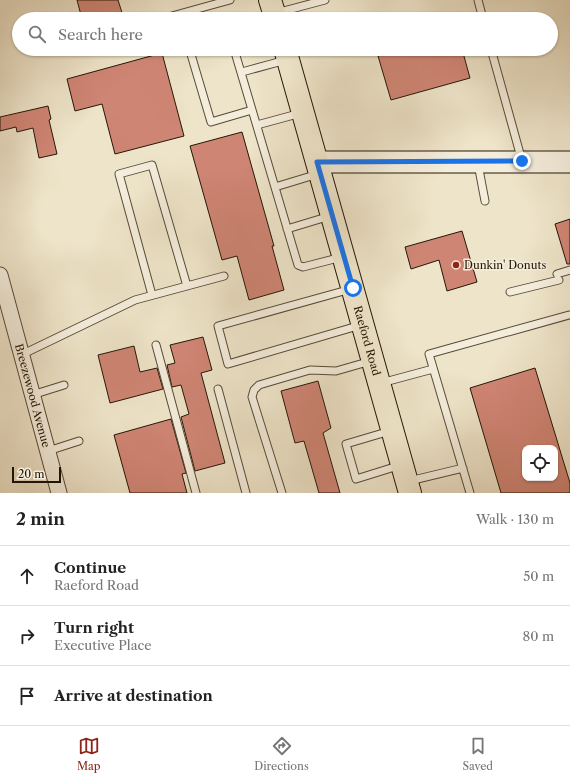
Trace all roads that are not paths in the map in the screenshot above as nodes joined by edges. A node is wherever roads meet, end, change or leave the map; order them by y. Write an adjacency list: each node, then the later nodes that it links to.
1 (230, 0): 4 (lane)
2 (325, 0): 5 (lane)
3 (478, 0): 7 (lane)
4 (211, 2): 6 (lane)
5 (274, 11)
6 (182, 12)
7 (481, 12)
8 (191, 56): 14 (lane)
9 (236, 56): 13 (lane)
10 (281, 56): 13 (lane)
11 (287, 56): 15 (main road, Raeford Road)
12 (493, 56): 17 (lane)
13 (242, 72): 14 (lane)
14 (252, 110): 16 (lane)
15 (303, 112): 16 (lane); 20 (main road, Raeford Road)
16 (257, 125): 21 (lane)
17 (522, 161): 18 (street); 19 (street)
18 (478, 162): 20 (street); 22 (lane)
19 (570, 162)
20 (318, 168): 21 (lane); 23 (main road, Raeford Road)
21 (275, 187): 24 (lane)
22 (485, 201)
23 (332, 216): 24 (lane); 25 (main road, Raeford Road)
24 (288, 229): 25 (lane)
25 (344, 257): 30 (main road, Raeford Road)
26 (570, 270): 31 (lane)
27 (0, 276): 36 (street, Breezewood Avenue)
28 (224, 276): 29 (lane)
29 (187, 286): 32 (lane); 32 (lane)
30 (353, 288): 34 (main road, Raeford Road); 34 (lane)
31 (510, 292)
32 (152, 295): 36 (lane)
33 (568, 315): 38 (lane)
34 (364, 325): 37 (main road, Raeford Road)
35 (156, 345): 49 (lane)
36 (21, 355): 42 (street, Breezewood Avenue)
37 (373, 361): 39 (main road, Raeford Road); 51 (lane)
38 (433, 369): 39 (lane); 46 (lane)
39 (380, 383): 43 (main road, Raeford Road)
40 (64, 385): 42 (lane)
41 (218, 389): 50 (lane)
42 (32, 395): 45 (street, Breezewood Avenue)
43 (393, 430): 47 (main road, Raeford Road); 47 (lane)
44 (79, 441): 45 (lane)
45 (48, 451): 48 (street, Breezewood Avenue)
46 (463, 468): 47 (lane); 52 (lane)
47 (406, 480)
48 (59, 493)
49 (196, 493)
50 (246, 493)
51 (282, 493)
52 (470, 493)

